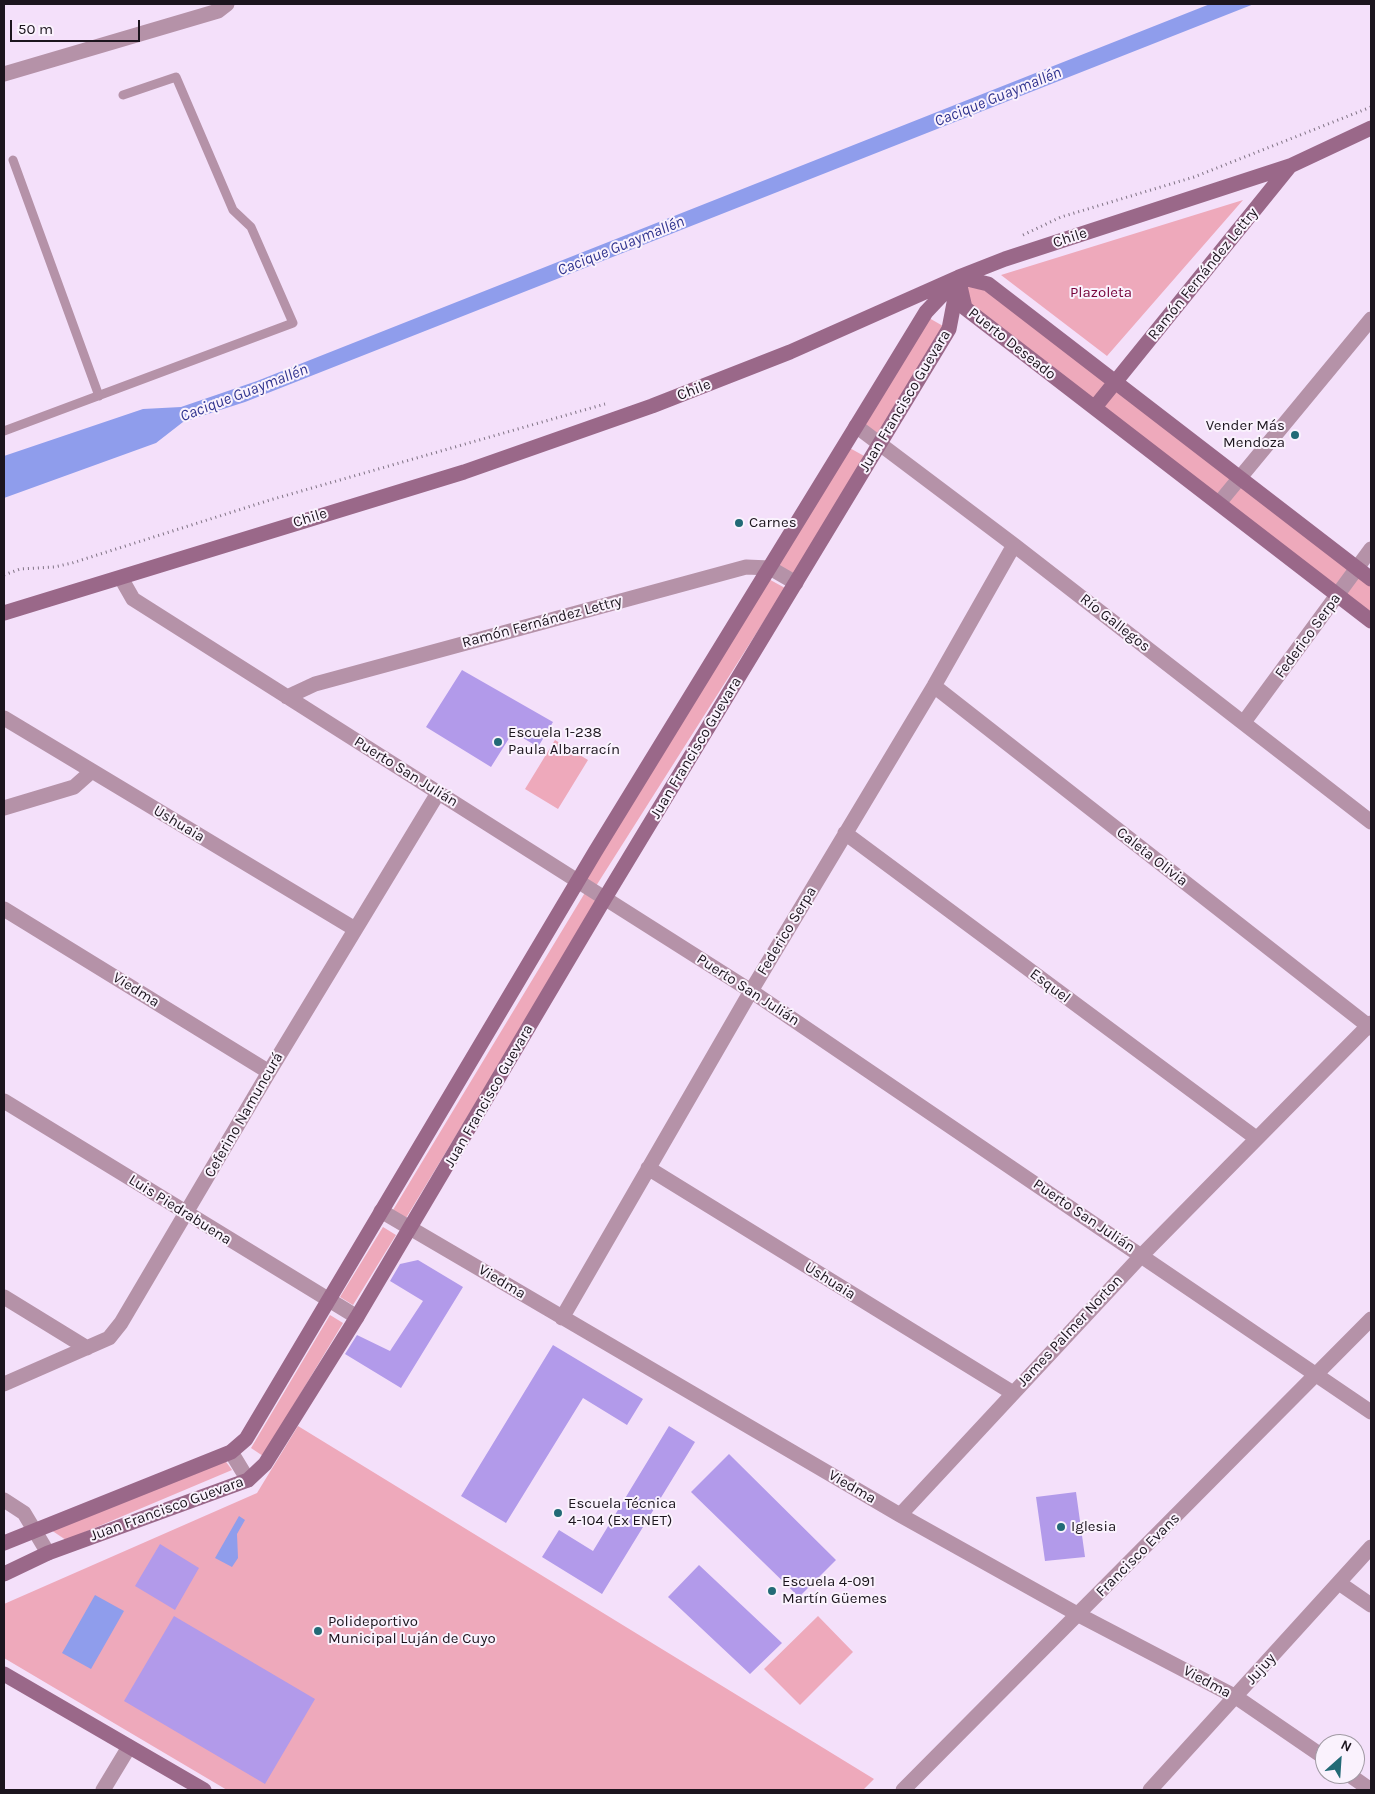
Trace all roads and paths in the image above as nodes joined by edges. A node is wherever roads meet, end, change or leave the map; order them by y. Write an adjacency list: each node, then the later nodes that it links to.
1 (227, 4): 2 (street)
2 (4, 74)
3 (123, 95): 12 (lane)
4 (1371, 107): 8 (path)
5 (1371, 128): 7 (street, Chile)
6 (13, 160): 12 (lane)
7 (1290, 166): 9 (street, Chile); 11 (street, Ramón Fernández Lettry)
8 (1020, 236)
9 (959, 277): 11 (street, Puerto Deseado); 14 (street, Puerto Deseado); 15 (street, Juan Francisco Guevara); 17 (street, Juan Francisco Guevara); 25 (street, Chile)
10 (1371, 319): 18 (street)
11 (1116, 382): 14 (street, Ramón Fernández Lettry); 18 (street, Puerto Deseado)
12 (99, 396): 16 (lane)
13 (612, 402): 24 (path)
14 (1095, 407): 19 (street, Puerto Deseado)
15 (856, 426): 17 (street, Río Gallegos); 22 (street, Juan Francisco Guevara)
16 (4, 431)
17 (880, 443): 20 (street, Río Gallegos); 27 (street, Juan Francisco Guevara)
18 (1241, 478): 19 (street); 23 (street, Puerto Deseado)
19 (1220, 503): 28 (street, Puerto Deseado)
20 (1014, 545): 31 (street, Federico Serpa); 34 (street, Río Gallegos)
21 (1371, 548): 23 (street, Federico Serpa)
22 (770, 568): 27 (street, Ramón Fernández Lettry); 32 (street, Ramón Fernández Lettry); 40 (street, Juan Francisco Guevara)
23 (1357, 568): 26 (street, Puerto Deseado); 28 (street, Federico Serpa)
24 (4, 575)
25 (121, 578): 29 (street, Chile); 32 (street, Puerto San Julián)
26 (1371, 579)
27 (796, 583): 41 (street, Juan Francisco Guevara)
28 (1338, 595): 30 (street, Puerto Deseado); 34 (street, Federico Serpa)
29 (4, 613)
30 (1371, 621)
31 (934, 686): 39 (street, Federico Serpa); 45 (street, Caleta Olivia)
32 (287, 697): 36 (street, Puerto San Julián)
33 (4, 718): 35 (street, Ushuaia)
34 (1244, 722): 38 (street, Río Gallegos)
35 (92, 771): 37 (street); 43 (street, Ushuaia)
36 (438, 793): 40 (street, Puerto San Julián); 43 (street, Ceferino Namuncurá)
37 (4, 808)
38 (1371, 822)
39 (845, 833): 44 (street, Federico Serpa); 48 (street, Esquel)
40 (578, 881): 41 (street, Puerto San Julián); 50 (street, Juan Francisco Guevara)
41 (605, 898): 44 (street, Puerto San Julián); 52 (street, Juan Francisco Guevara)
42 (4, 909): 46 (street, Viedma)
43 (355, 929): 46 (street, Ceferino Namuncurá)
44 (751, 991): 49 (street, Federico Serpa); 53 (street, Puerto San Julián)
45 (1370, 1026): 48 (street, James Palmer Norton)
46 (269, 1072): 51 (street, Ceferino Namuncurá)
47 (4, 1101): 51 (street, Luis Piedrabuena)
48 (1256, 1138): 53 (street, James Palmer Norton)
49 (648, 1168): 57 (street, Federico Serpa); 62 (street, Ushuaia)
50 (381, 1211): 52 (street, Viedma); 55 (street, Juan Francisco Guevara)
51 (187, 1214): 55 (street, Luis Piedrabuena); 59 (street, Ceferino Namuncurá)
52 (411, 1228): 56 (street, Juan Francisco Guevara); 57 (street, Viedma)
53 (1142, 1255): 60 (street, Puerto San Julián); 62 (street, James Palmer Norton)
54 (4, 1297): 59 (street)
55 (329, 1302): 56 (street, Luis Piedrabuena); 64 (street, Juan Francisco Guevara)
56 (358, 1318): 65 (street, Juan Francisco Guevara)
57 (562, 1318): 67 (street, Viedma)
58 (1371, 1319): 60 (street, Francisco Evans)
59 (87, 1348): 61 (street, Ceferino Namuncurá)
60 (1316, 1374): 63 (street, Puerto San Julián); 75 (street, Francisco Evans)
61 (4, 1384)
62 (1013, 1393): 67 (street, James Palmer Norton)
63 (1371, 1412)
64 (231, 1452): 65 (street); 68 (street, Juan Francisco Guevara)
65 (248, 1480): 71 (street, Juan Francisco Guevara)
66 (4, 1500): 68 (street)
67 (900, 1515): 75 (street, Viedma)
68 (35, 1530): 69 (street, Juan Francisco Guevara); 71 (street)
69 (4, 1542)
70 (1371, 1547): 73 (street, Jujuy)
71 (48, 1553): 72 (street, Juan Francisco Guevara)
72 (4, 1574)
73 (1339, 1582): 74 (street); 77 (street, Jujuy)
74 (1371, 1605)
75 (1079, 1614): 77 (street, Viedma); 82 (street, Francisco Evans)
76 (4, 1674): 78 (street)
77 (1236, 1698): 79 (street, Viedma); 83 (street, Jujuy)
78 (129, 1746): 80 (street); 81 (street)
79 (1315, 1751)
80 (103, 1790)
81 (204, 1790)
82 (903, 1790)
83 (1150, 1790)

